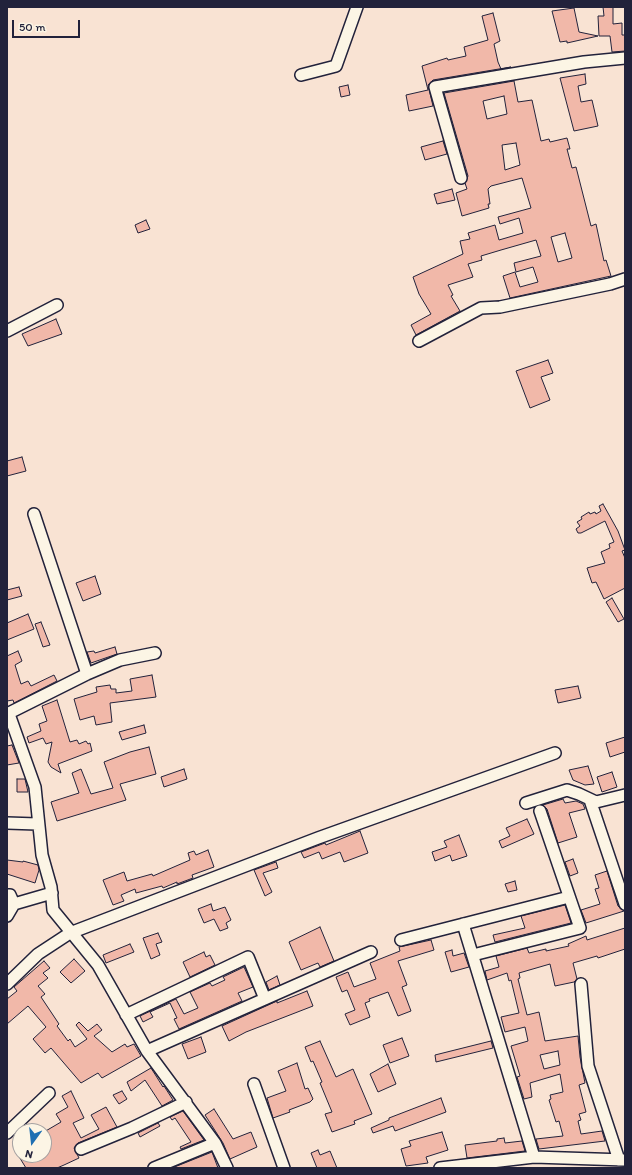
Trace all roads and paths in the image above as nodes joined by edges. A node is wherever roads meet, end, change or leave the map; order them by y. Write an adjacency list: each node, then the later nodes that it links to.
1 (357, 7): 3 (street)
2 (625, 58): 4 (street)
3 (301, 75)
4 (461, 178)
5 (625, 279): 8 (street)
6 (57, 305): 7 (street)
7 (7, 331)
8 (419, 341)
9 (34, 514): 11 (street)
10 (155, 653): 11 (street)
11 (87, 674): 12 (street)
12 (8, 714): 19 (street)
13 (555, 753): 26 (street)
14 (625, 795): 15 (street)
15 (590, 800): 16 (street); 23 (street)
16 (526, 803)
17 (540, 811): 21 (street)
18 (7, 823): 19 (street)
19 (37, 824): 20 (street)
20 (52, 893): 22 (street); 26 (street)
21 (569, 897): 25 (street); 29 (street)
22 (10, 899): 24 (street)
23 (625, 904)
24 (7, 916)
25 (463, 924): 27 (street); 29 (street)
26 (70, 933): 30 (street); 33 (street)
27 (401, 940)
28 (371, 952): 32 (street)
29 (473, 955): 41 (street)
30 (7, 984)
31 (581, 984): 42 (street)
32 (265, 999): 33 (street); 34 (street)
33 (126, 1015): 34 (street)
34 (147, 1052): 37 (street)
35 (254, 1084): 45 (street)
36 (49, 1093): 38 (street)
37 (186, 1102): 39 (street); 40 (street)
38 (7, 1133)
39 (215, 1143): 43 (street); 44 (street)
40 (81, 1149)
41 (534, 1157): 42 (street); 46 (street)
42 (622, 1160)
43 (154, 1168)
44 (226, 1168)
45 (284, 1168)
46 (440, 1168)

